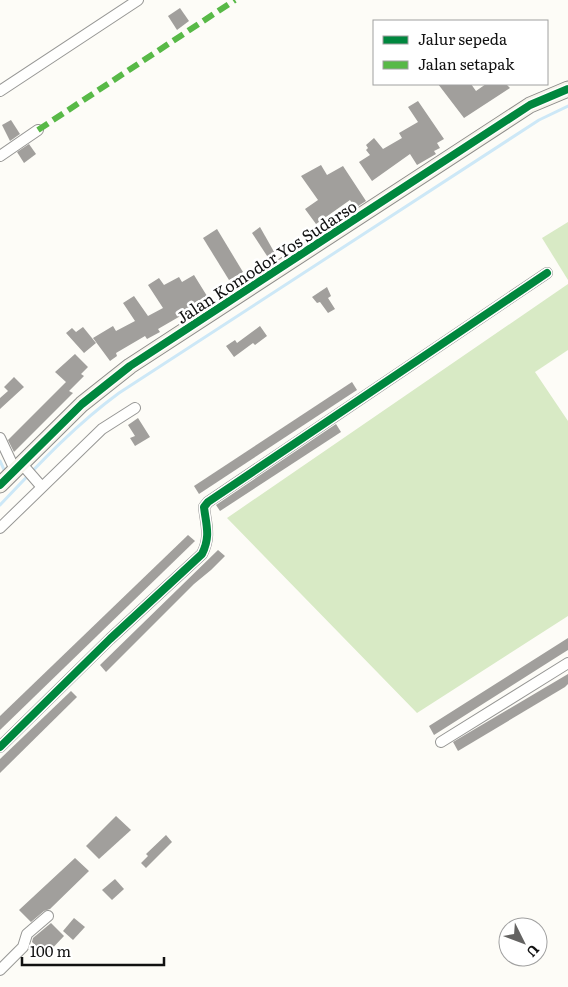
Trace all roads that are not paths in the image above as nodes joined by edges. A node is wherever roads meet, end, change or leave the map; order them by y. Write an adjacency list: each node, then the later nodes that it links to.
1 (138, 0): 3 (street)
2 (568, 88): 9 (street, Jalan Komodor Yos Sudarso)
3 (0, 91)
4 (38, 130): 5 (street)
5 (0, 156)
6 (547, 273): 14 (street)
7 (135, 408): 10 (street)
8 (0, 438): 9 (street)
9 (13, 474): 10 (street)
10 (39, 484): 11 (street)
11 (0, 528)
12 (568, 662): 13 (street)
13 (441, 742)
14 (0, 747)
15 (48, 916): 16 (street)
16 (0, 970)

